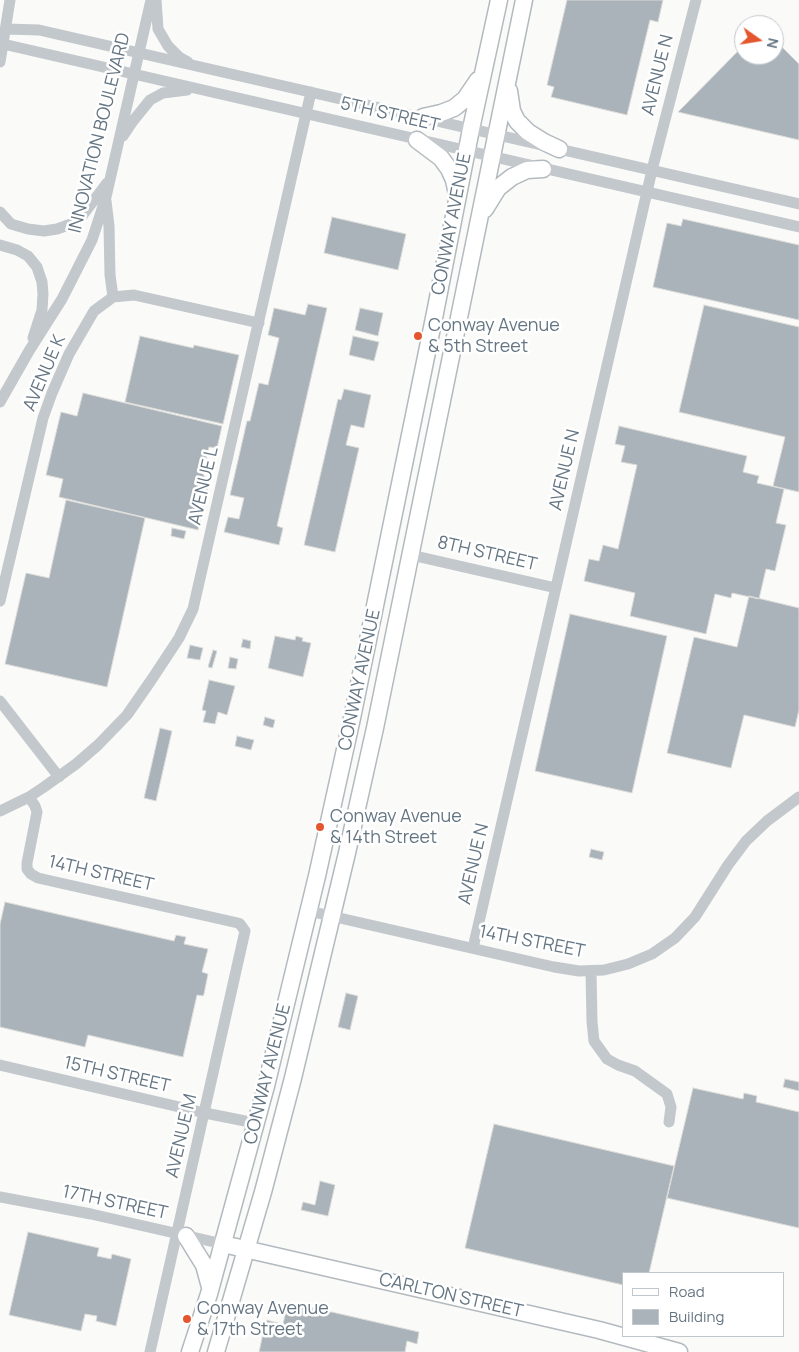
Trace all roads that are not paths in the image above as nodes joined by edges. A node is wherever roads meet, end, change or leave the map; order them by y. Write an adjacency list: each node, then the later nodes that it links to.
1 (10, 0): 7 (street)
2 (151, 0): 9 (street, INNOVATION BOULEVARD)
3 (156, 0): 12 (street)
4 (500, 0): 11 (street, CONWAY AVENUE)
5 (524, 0): 14 (street, CONWAY AVENUE)
6 (696, 0): 27 (street, AVENUE N)
7 (6, 29): 8 (street); 9 (street, 5TH STREET)
8 (3, 44): 10 (street); 13 (street, 5TH STREET)
9 (139, 53): 12 (street, 5TH STREET); 13 (street, INNOVATION BOULEVARD)
10 (0, 62)
11 (486, 62): 18 (street); 19 (street, CONWAY AVENUE)
12 (194, 66): 16 (street, 5TH STREET)
13 (134, 75): 15 (street, 5TH STREET); 22 (street, INNOVATION BOULEVARD)
14 (508, 76): 20 (street, CONWAY AVENUE); 23 (street)
15 (195, 89): 17 (street, 5TH STREET); 22 (street)
16 (311, 92): 17 (street, AVENUE L); 18 (street, 5TH STREET)
17 (307, 114): 21 (street, 5TH STREET); 38 (street, AVENUE L)
18 (423, 117): 19 (street, 5TH STREET)
19 (471, 129): 20 (street, 5TH STREET); 24 (street, CONWAY AVENUE)
20 (496, 135): 23 (street, 5TH STREET); 25 (street, CONWAY AVENUE)
21 (418, 140): 24 (street, 5TH STREET); 31 (street)
22 (118, 144): 28 (street, INNOVATION BOULEVARD)
23 (559, 149): 27 (street, 5TH STREET)
24 (467, 151): 25 (street, 5TH STREET); 31 (street, CONWAY AVENUE)
25 (491, 157): 26 (street, 5TH STREET); 34 (street, CONWAY AVENUE)
26 (544, 169): 29 (street, 5TH STREET); 34 (street)
27 (652, 170): 29 (street, AVENUE N); 32 (street, 5TH STREET)
28 (110, 180): 30 (street, INNOVATION BOULEVARD); 33 (street)
29 (647, 192): 35 (street, 5TH STREET); 42 (street, AVENUE N)
30 (106, 197): 37 (street); 39 (street, INNOVATION BOULEVARD)
31 (457, 199): 49 (street, CONWAY AVENUE)
32 (799, 204)
33 (0, 212)
34 (479, 220): 41 (street, CONWAY AVENUE)
35 (799, 227)
36 (2, 246): 39 (street)
37 (113, 297): 38 (street); 43 (street, AVENUE K)
38 (259, 323): 45 (street, AVENUE L)
39 (29, 352): 40 (street, INNOVATION BOULEVARD)
40 (0, 402)
41 (411, 555): 42 (street, 8TH STREET); 50 (street, CONWAY AVENUE)
42 (556, 588): 52 (street, AVENUE N)
43 (0, 601)
44 (0, 701): 45 (street)
45 (58, 777): 46 (street, AVENUE L)
46 (29, 797): 48 (street, AVENUE L); 51 (street, 14TH STREET)
47 (799, 797): 53 (street, 14TH STREET)
48 (0, 811)
49 (309, 911): 50 (street, 14TH STREET); 57 (street, CONWAY AVENUE)
50 (332, 916): 52 (street, 14TH STREET); 61 (street, CONWAY AVENUE)
51 (243, 928): 55 (street, AVENUE M)
52 (473, 948): 53 (street, 14TH STREET)
53 (591, 970): 56 (street)
54 (0, 1065): 55 (street, 15TH STREET)
55 (205, 1114): 57 (street, 15TH STREET); 59 (street, AVENUE M)
56 (669, 1122)
57 (256, 1123): 60 (street, CONWAY AVENUE)
58 (0, 1198): 59 (street, 17TH STREET)
59 (181, 1235): 60 (street, 17TH STREET); 62 (street); 65 (street, AVENUE M)
60 (223, 1244): 61 (street, CARLTON STREET); 62 (street, CONWAY AVENUE)
61 (247, 1250): 63 (street, CARLTON STREET); 67 (street, CONWAY AVENUE)
62 (210, 1289): 66 (street, CONWAY AVENUE)
63 (622, 1336)
64 (624, 1337): 68 (street, CARLTON STREET)
65 (150, 1352)
66 (190, 1352)
67 (216, 1352)
68 (679, 1352)

